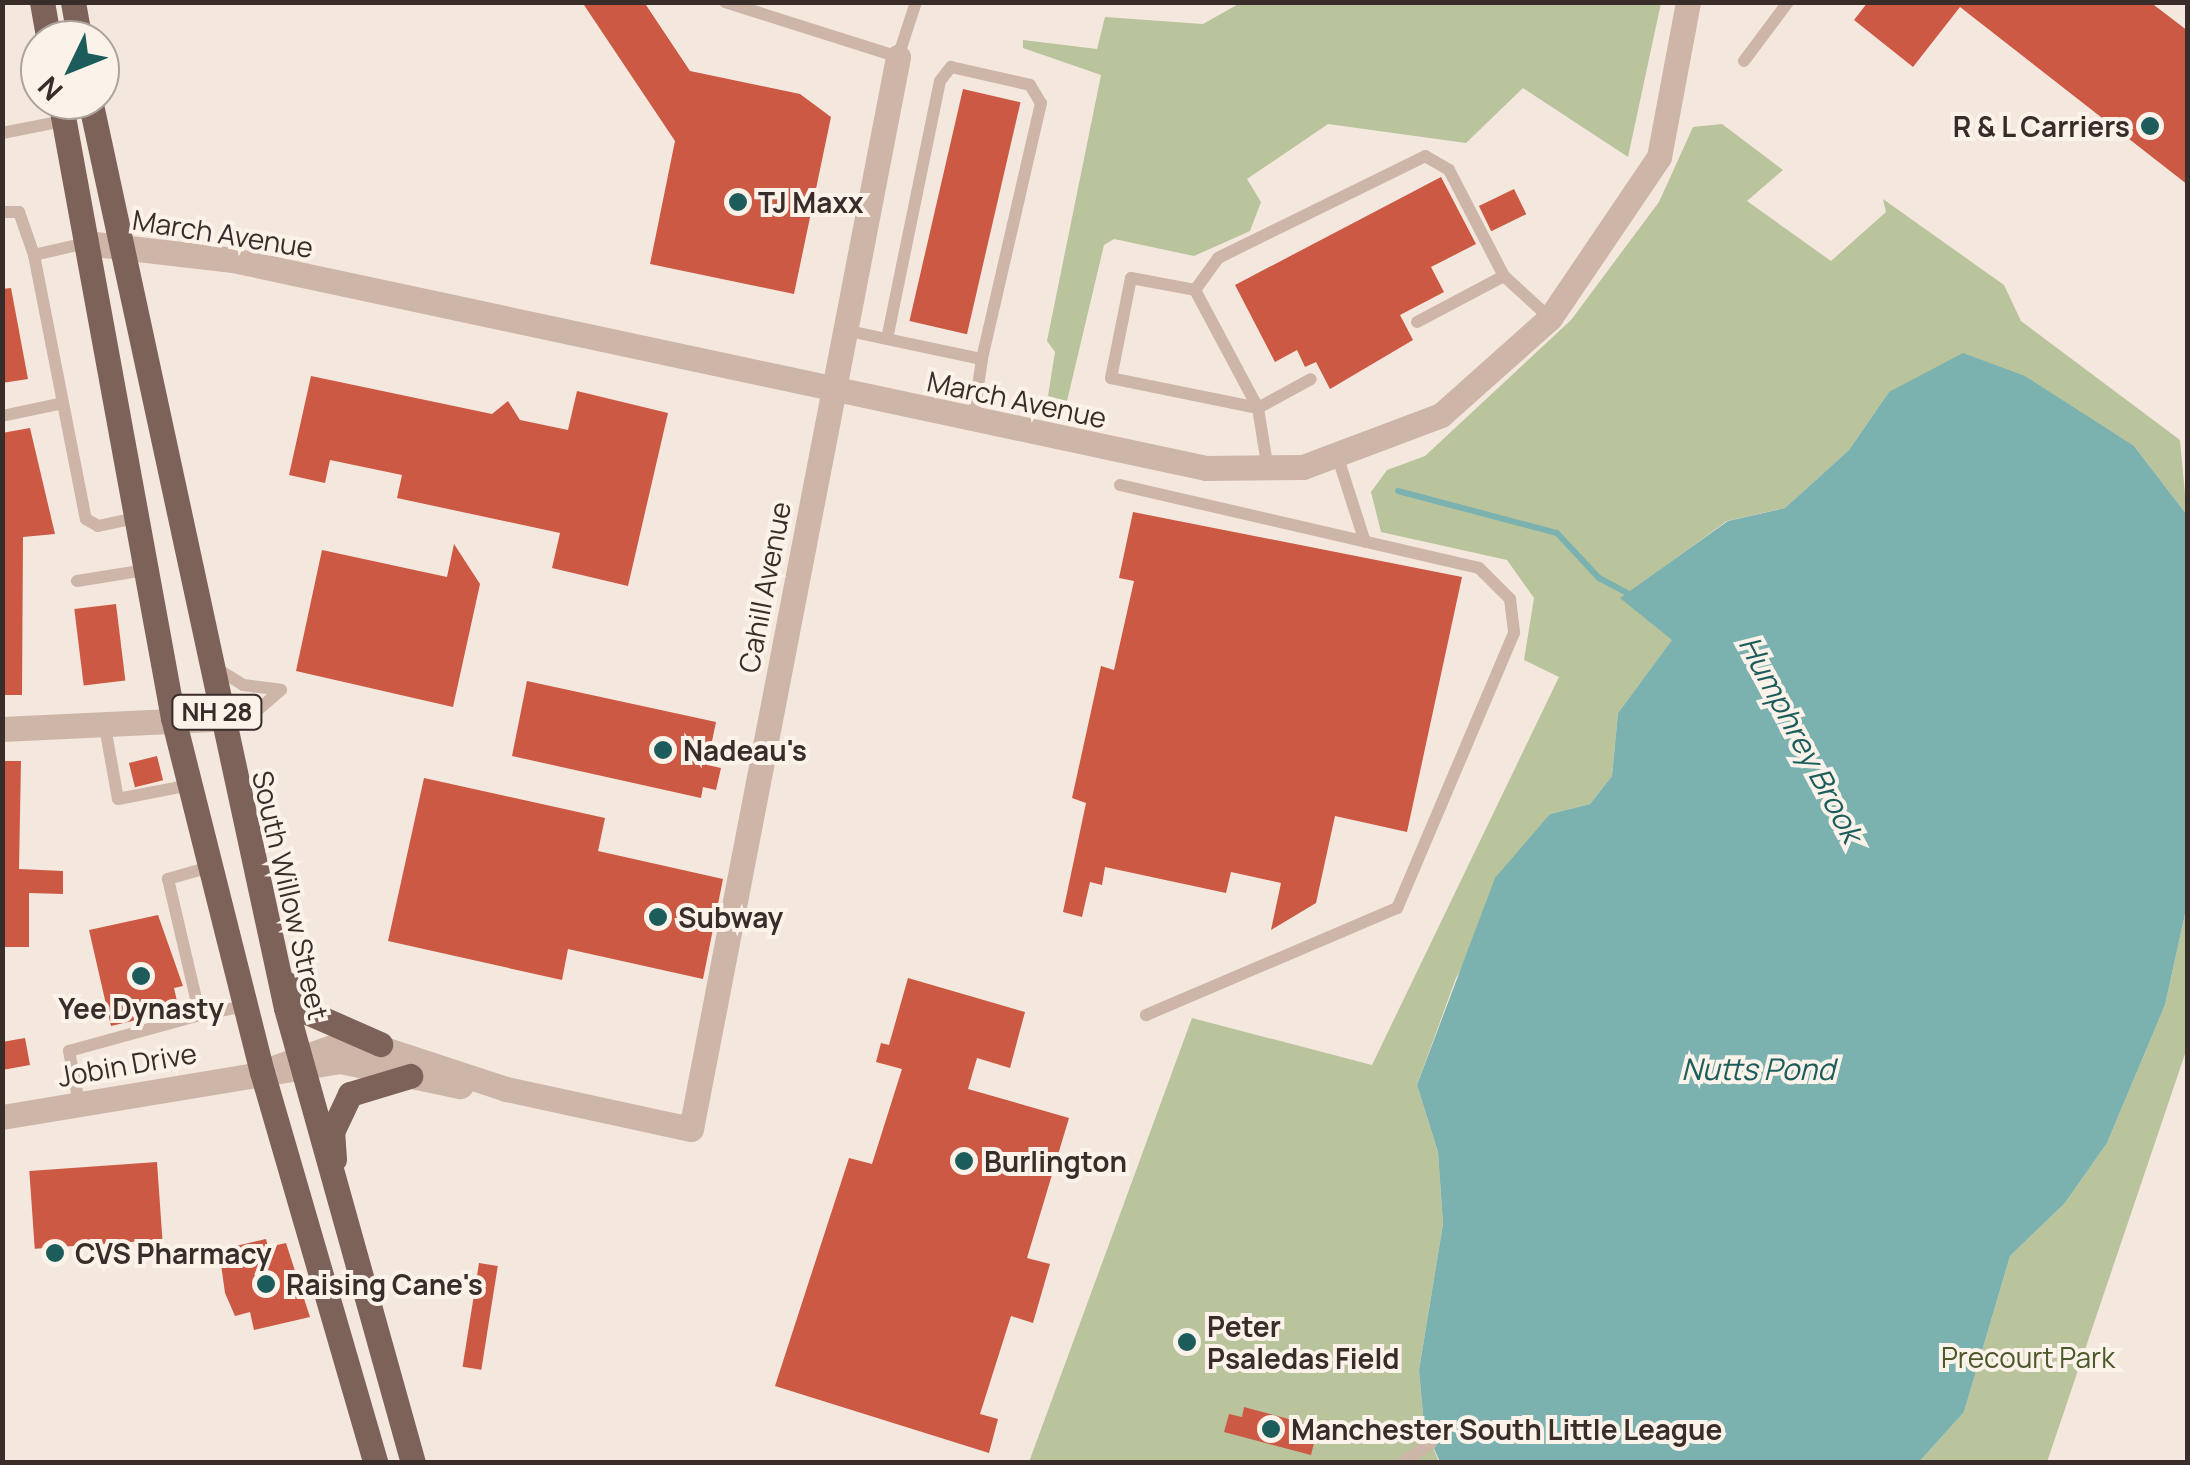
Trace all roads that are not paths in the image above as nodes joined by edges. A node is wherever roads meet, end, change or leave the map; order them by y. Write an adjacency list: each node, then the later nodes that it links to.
1 (725, 2): 5 (lane)
2 (916, 2): 5 (lane)
3 (1688, 2): 17 (street, March Avenue)
4 (1788, 2): 6 (lane)
5 (898, 56): 19 (street, Cahill Avenue)
6 (1744, 60)
7 (36, 120): 10 (lane)
8 (64, 120): 12 (main road, NH 28)
9 (94, 120): 13 (main road, South Willow Street / NH 28)
10 (2, 133)
11 (2, 212): 14 (lane)
12 (86, 244): 13 (street, March Avenue); 14 (lane); 31 (main road, NH 28)
13 (116, 247): 23 (street, March Avenue); 35 (main road, South Willow Street / NH 28)
14 (34, 255): 24 (lane)
15 (1504, 276): 16 (lane); 17 (lane); 18 (lane)
16 (1195, 290): 25 (lane); 25 (lane)
17 (1550, 318): 28 (street, March Avenue)
18 (1417, 322)
19 (844, 330): 20 (lane); 23 (street, Cahill Avenue)
20 (887, 339): 21 (lane); 21 (lane)
21 (982, 359): 27 (lane)
22 (1312, 379): 25 (lane)
23 (832, 390): 27 (street, March Avenue); 50 (street, Cahill Avenue)
24 (63, 403): 26 (lane); 31 (lane)
25 (1258, 408): 29 (lane)
26 (2, 416)
27 (972, 420): 29 (street, March Avenue)
28 (1338, 458): 29 (street, March Avenue); 32 (lane)
29 (1268, 470)
30 (1120, 485): 32 (lane)
31 (136, 518): 33 (main road, NH 28)
32 (1365, 542): 44 (lane)
33 (146, 570): 34 (lane); 36 (main road, NH 28)
34 (77, 581)
35 (210, 664): 37 (main road, South Willow Street / NH 28); 37 (lane)
36 (173, 718): 37 (street); 38 (street); 40 (main road, NH 28)
37 (218, 720): 42 (main road, South Willow Street / NH 28)
38 (105, 726): 39 (street); 40 (lane)
39 (2, 729)
40 (190, 785): 41 (main road, NH 28)
41 (210, 867): 43 (main road, NH 28); 45 (lane)
42 (272, 948): 46 (main road); 47 (main road, South Willow Street / NH 28)
43 (245, 1006): 45 (lane); 48 (main road, NH 28)
44 (1146, 1014)
45 (200, 1015): 51 (lane)
46 (380, 1044): 47 (street); 50 (street)
47 (298, 1060): 48 (street, Jobin Drive); 49 (street); 53 (main road, South Willow Street / NH 28)
48 (262, 1072): 51 (street, Jobin Drive); 55 (main road, NH 28)
49 (410, 1076): 50 (street); 53 (main road)
50 (506, 1090)
51 (79, 1103): 52 (street, Jobin Drive)
52 (2, 1117)
53 (346, 1238): 56 (main road, South Willow Street / NH 28)
54 (1431, 1443): 57 (lane)
55 (375, 1462)
56 (413, 1462)
57 (1403, 1462)

